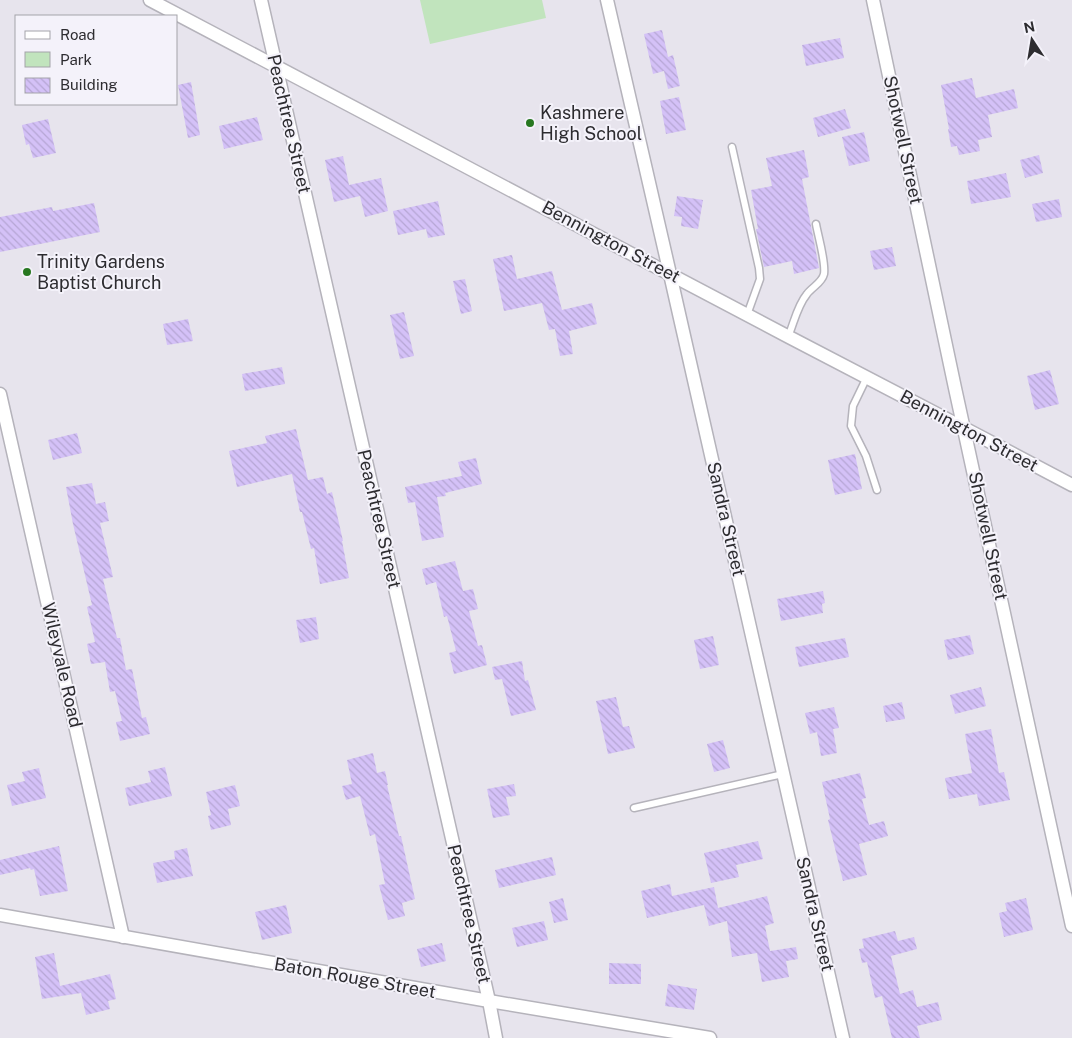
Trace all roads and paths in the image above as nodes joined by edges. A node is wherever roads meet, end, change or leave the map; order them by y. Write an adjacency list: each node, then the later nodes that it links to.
1 (150, 0): 5 (street, Bennington Street)
2 (261, 0): 5 (street, Peachtree Street)
3 (607, 0): 8 (street, Sandra Street)
4 (873, 0): 13 (street, Shotwell Street)
5 (276, 65): 8 (street, Bennington Street); 21 (street, Peachtree Street)
6 (732, 147): 9 (lane)
7 (816, 224): 10 (lane)
8 (670, 274): 9 (street, Bennington Street); 16 (street, Sandra Street)
9 (747, 315): 10 (street, Bennington Street)
10 (788, 337): 11 (street, Bennington Street)
11 (867, 377): 13 (street, Bennington Street); 15 (lane)
12 (0, 394): 20 (street, Wileyvale Road)
13 (964, 427): 14 (street, Bennington Street); 19 (street, Shotwell Street)
14 (1072, 485)
15 (877, 490)
16 (783, 774): 17 (lane); 24 (street, Sandra Street)
17 (634, 808)
18 (0, 915): 20 (street, Baton Rouge Street)
19 (1072, 926)
20 (123, 937): 21 (street, Baton Rouge Street)
21 (489, 1001): 22 (street, Peachtree Street); 23 (street, Baton Rouge Street)
22 (496, 1038)
23 (710, 1038)
24 (843, 1038)

